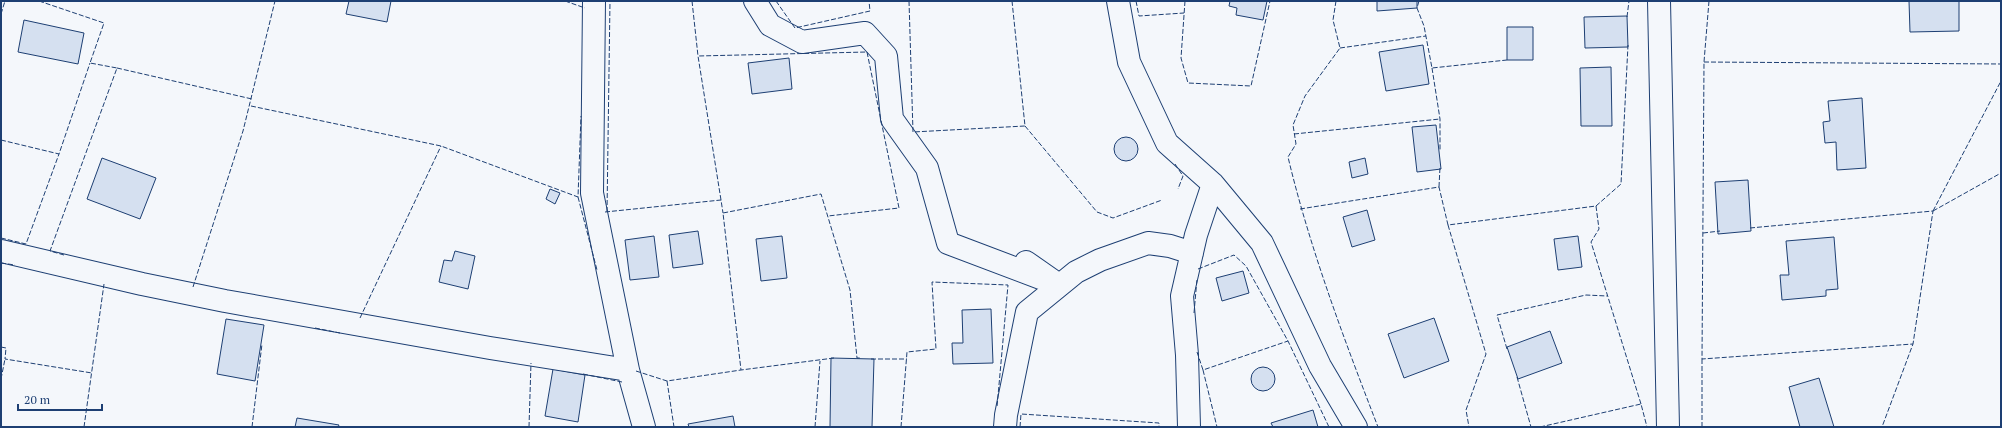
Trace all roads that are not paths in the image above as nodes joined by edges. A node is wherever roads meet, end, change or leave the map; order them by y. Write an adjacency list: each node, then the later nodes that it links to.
1 (594, 1): 10 (street)
2 (755, 1): 9 (street)
3 (1118, 1): 5 (street)
4 (1660, 1): 15 (street)
5 (1213, 184): 7 (street); 14 (street)
6 (1, 251): 10 (street)
7 (1192, 253): 9 (street); 13 (street)
8 (1026, 262): 9 (street)
9 (1059, 285): 12 (street)
10 (628, 370): 11 (street)
11 (644, 427)
12 (1005, 427)
13 (1188, 427)
14 (1356, 427)
15 (1668, 427)

